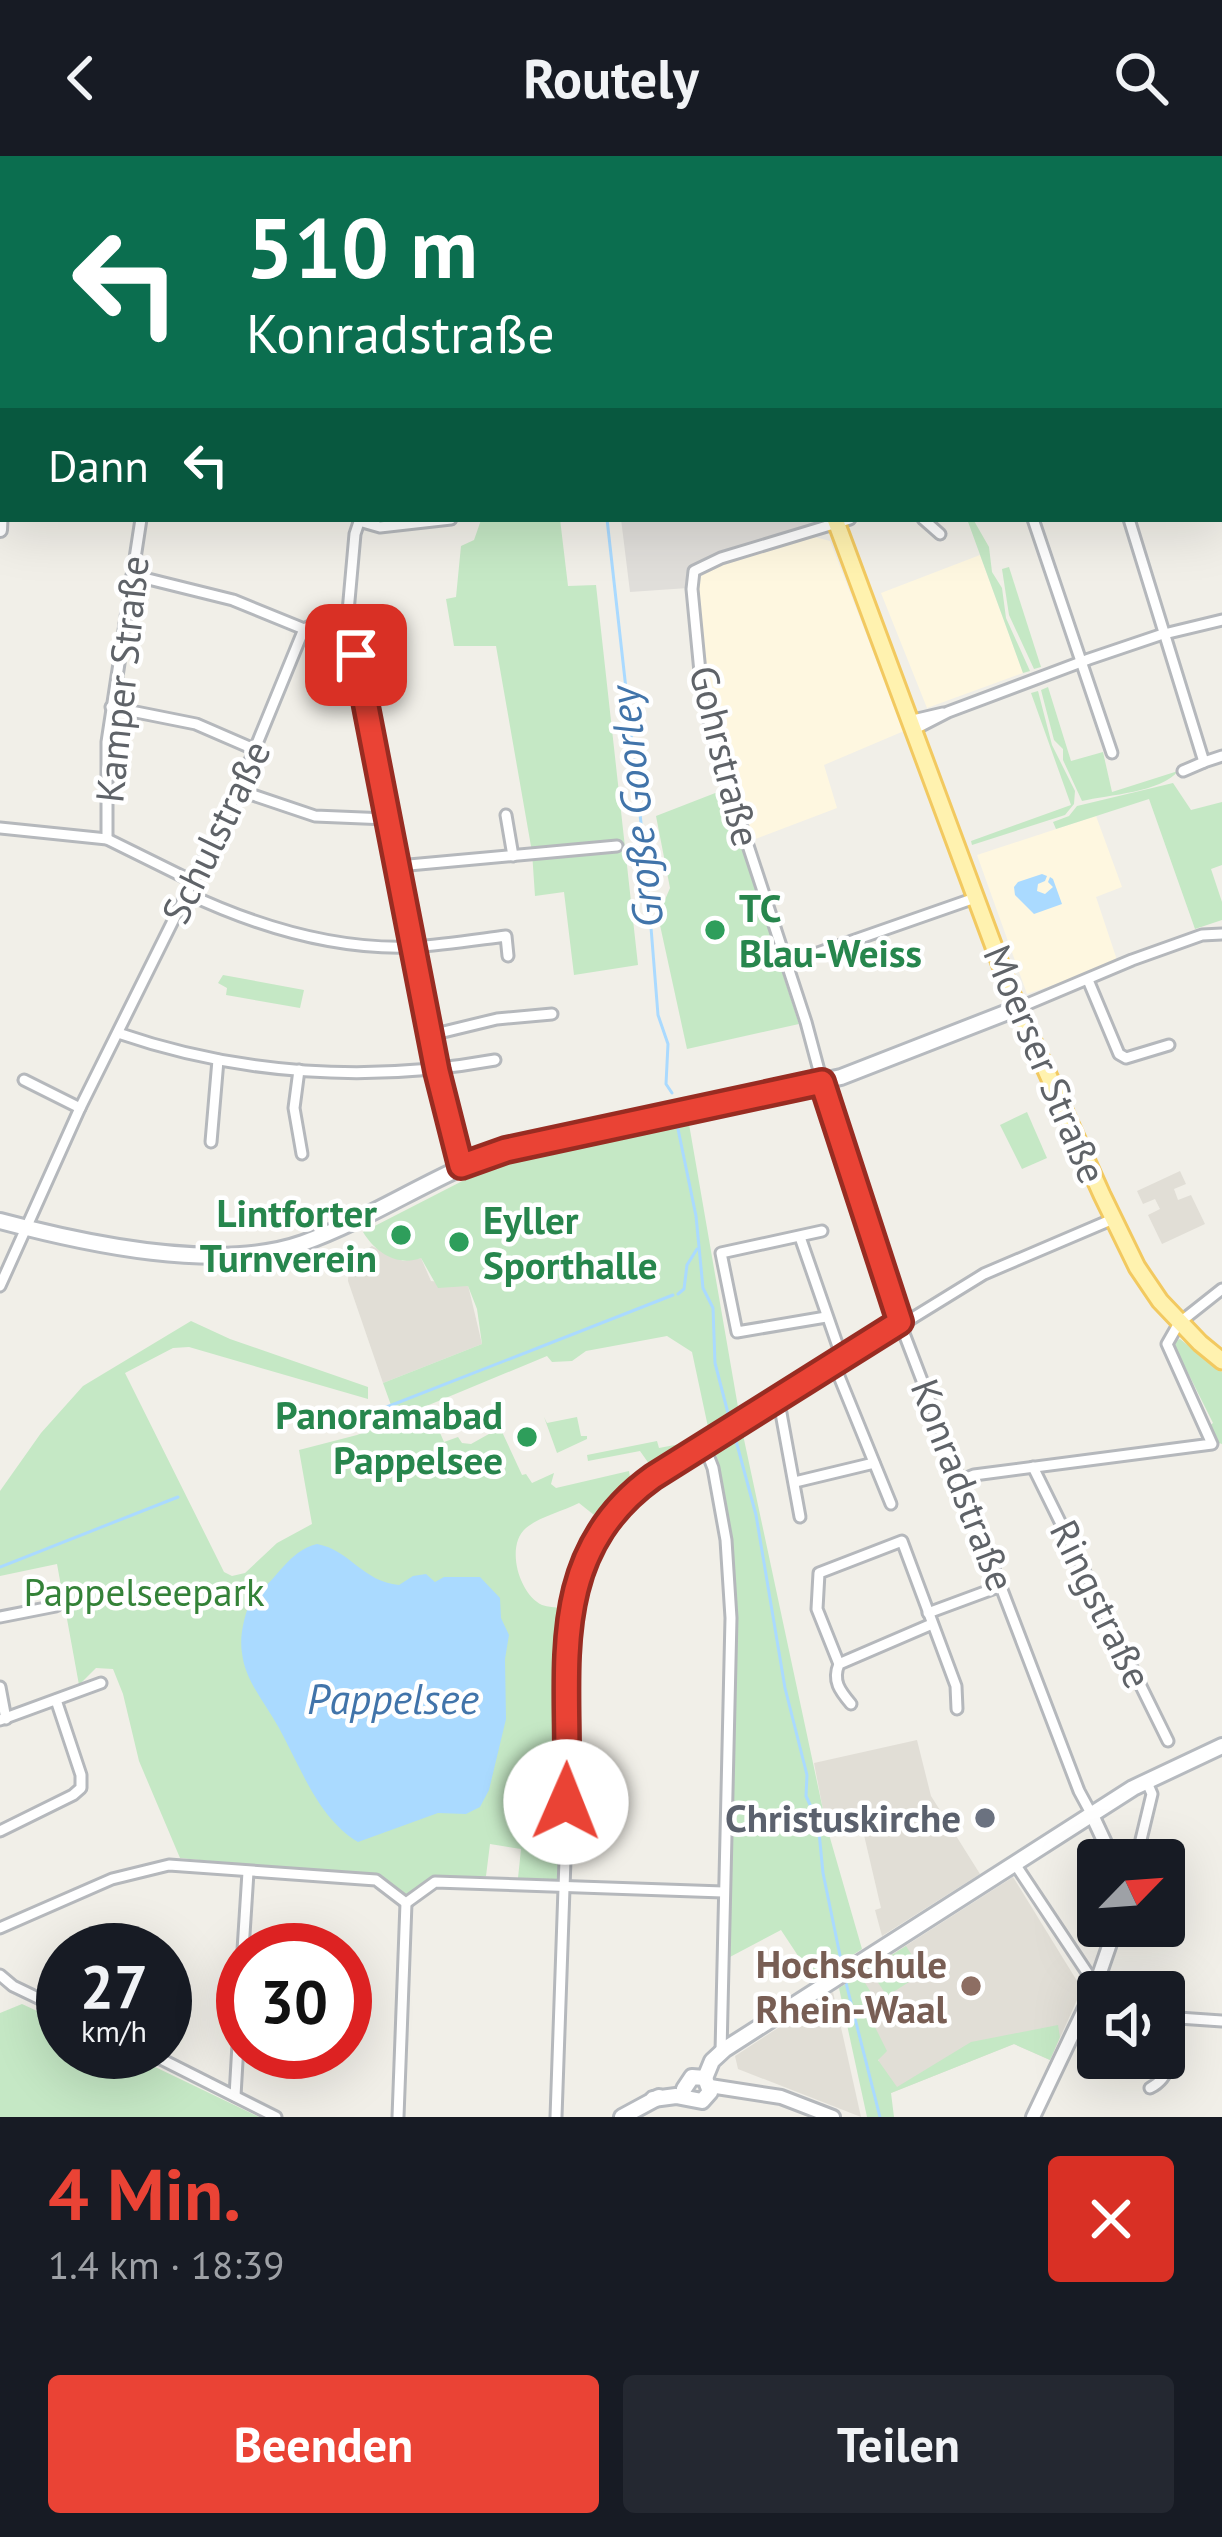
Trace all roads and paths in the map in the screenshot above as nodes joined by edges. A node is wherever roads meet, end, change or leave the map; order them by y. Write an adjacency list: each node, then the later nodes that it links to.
1 (141, 522): 11 (street, Kamper Straße)
2 (359, 522): 14 (street)
3 (365, 522): 4 (street)
4 (424, 522)
5 (834, 522): 40 (street, Gohrstraße)
6 (841, 522): 18 (main road, Moerser Straße)
7 (926, 522): 10 (street)
8 (1034, 522): 16 (street)
9 (1130, 522): 15 (street)
10 (940, 534)
11 (132, 575): 13 (street); 17 (street, Kamper Straße)
12 (1222, 620): 15 (street)
13 (304, 629): 14 (street); 19 (street, Schulstraße)
14 (346, 634): 26 (street)
15 (1165, 636): 16 (street); 22 (street)
16 (1080, 665): 18 (street); 20 (street)
17 (111, 706): 19 (street); 28 (street, Kamper Straße)
18 (914, 724): 34 (main road, Moerser Straße)
19 (256, 750): 24 (street, Schulstraße)
20 (1112, 754)
21 (1222, 756): 22 (street)
22 (1204, 761): 23 (street)
23 (1183, 771)
24 (238, 790): 26 (street); 32 (street, Schulstraße)
25 (506, 815): 30 (street)
26 (387, 819): 31 (street)
27 (0, 828): 28 (street)
28 (107, 839): 32 (street)
29 (617, 847): 30 (street)
30 (513, 856): 31 (street)
31 (398, 866): 38 (street)
32 (192, 881): 33 (street, Schulstraße)
33 (186, 893): 38 (street); 44 (street, Schulstraße)
34 (975, 898): 40 (street); 42 (main road, Moerser Straße)
35 (503, 922): 37 (street)
36 (1222, 934): 41 (street)
37 (506, 936): 38 (street); 39 (street)
38 (412, 946): 45 (street)
39 (508, 956)
40 (786, 964): 52 (street, Gohrstraße)
41 (1088, 980): 42 (street); 46 (street)
42 (1018, 1008): 52 (main road); 57 (main road, Moerser Straße)
43 (552, 1014): 45 (street)
44 (118, 1033): 47 (street); 53 (street, Schulstraße)
45 (431, 1035): 50 (street)
46 (1169, 1045)
47 (218, 1060): 49 (street); 54 (street)
48 (495, 1060): 50 (street)
49 (299, 1070): 50 (street); 55 (street)
50 (437, 1071): 56 (street)
51 (24, 1080): 53 (street)
52 (822, 1082): 56 (main road); 65 (street, Konradstraße)
53 (80, 1108): 59 (street, Schulstraße)
54 (211, 1142)
55 (302, 1154)
56 (461, 1166): 59 (main road)
57 (1113, 1220): 65 (street); 66 (main road, Moerser Straße)
58 (0, 1221): 59 (main road)
59 (28, 1228): 62 (street, Schulstraße)
60 (822, 1231): 61 (street)
61 (800, 1237): 64 (street); 64 (street)
62 (0, 1286)
63 (1222, 1289): 66 (street)
64 (826, 1318): 67 (street)
65 (900, 1322): 67 (street); 73 (street, Konradstraße)
66 (1179, 1323): 68 (main road, Moerser Straße); 72 (street)
67 (838, 1361): 69 (street); 71 (street)
68 (1222, 1361)
69 (774, 1401): 70 (street); 74 (street)
70 (704, 1445): 97 (street); 98 (street)
71 (874, 1463): 74 (street); 75 (street)
72 (1033, 1467): 73 (street); 88 (street, Ringstraße)
73 (962, 1480): 77 (street, Konradstraße)
74 (795, 1482): 76 (street)
75 (891, 1504)
76 (800, 1517)
77 (1001, 1586): 80 (street); 91 (street, Konradstraße)
78 (56, 1606): 79 (street)
79 (0, 1618)
80 (930, 1618): 81 (street); 81 (street); 86 (street)
81 (838, 1664): 85 (street)
82 (101, 1683): 84 (street)
83 (0, 1687): 87 (street)
84 (56, 1700): 87 (street); 92 (street)
85 (851, 1704)
86 (957, 1708)
87 (3, 1719)
88 (1168, 1741)
89 (1222, 1749): 90 (main road)
90 (1146, 1780): 91 (main road); 94 (street)
91 (1092, 1815): 93 (street); 95 (main road)
92 (0, 1831)
93 (1103, 1839)
94 (1140, 1839)
95 (1016, 1864): 102 (street); 108 (main road)
96 (248, 1872): 99 (street); 100 (street); 101 (street)
97 (563, 1887): 98 (street); 99 (street); 118 (street)
98 (723, 1892): 108 (street)
99 (406, 1903): 117 (street)
100 (245, 1923)
101 (0, 1928)
102 (1085, 1971)
103 (0, 1975): 104 (street)
104 (36, 1998)
105 (1185, 2019): 106 (street)
106 (1222, 2021)
107 (1077, 2030): 121 (street)
108 (722, 2052): 112 (main road)
109 (192, 2074): 115 (street)
110 (236, 2079): 115 (street)
111 (1163, 2079): 113 (street)
112 (708, 2087): 114 (main road); 114 (main road); 120 (street)
113 (1150, 2088)
114 (685, 2093): 119 (main road)
115 (235, 2096): 116 (street)
116 (276, 2117)
117 (398, 2117)
118 (556, 2117)
119 (622, 2117)
120 (833, 2117)
121 (1033, 2117)

